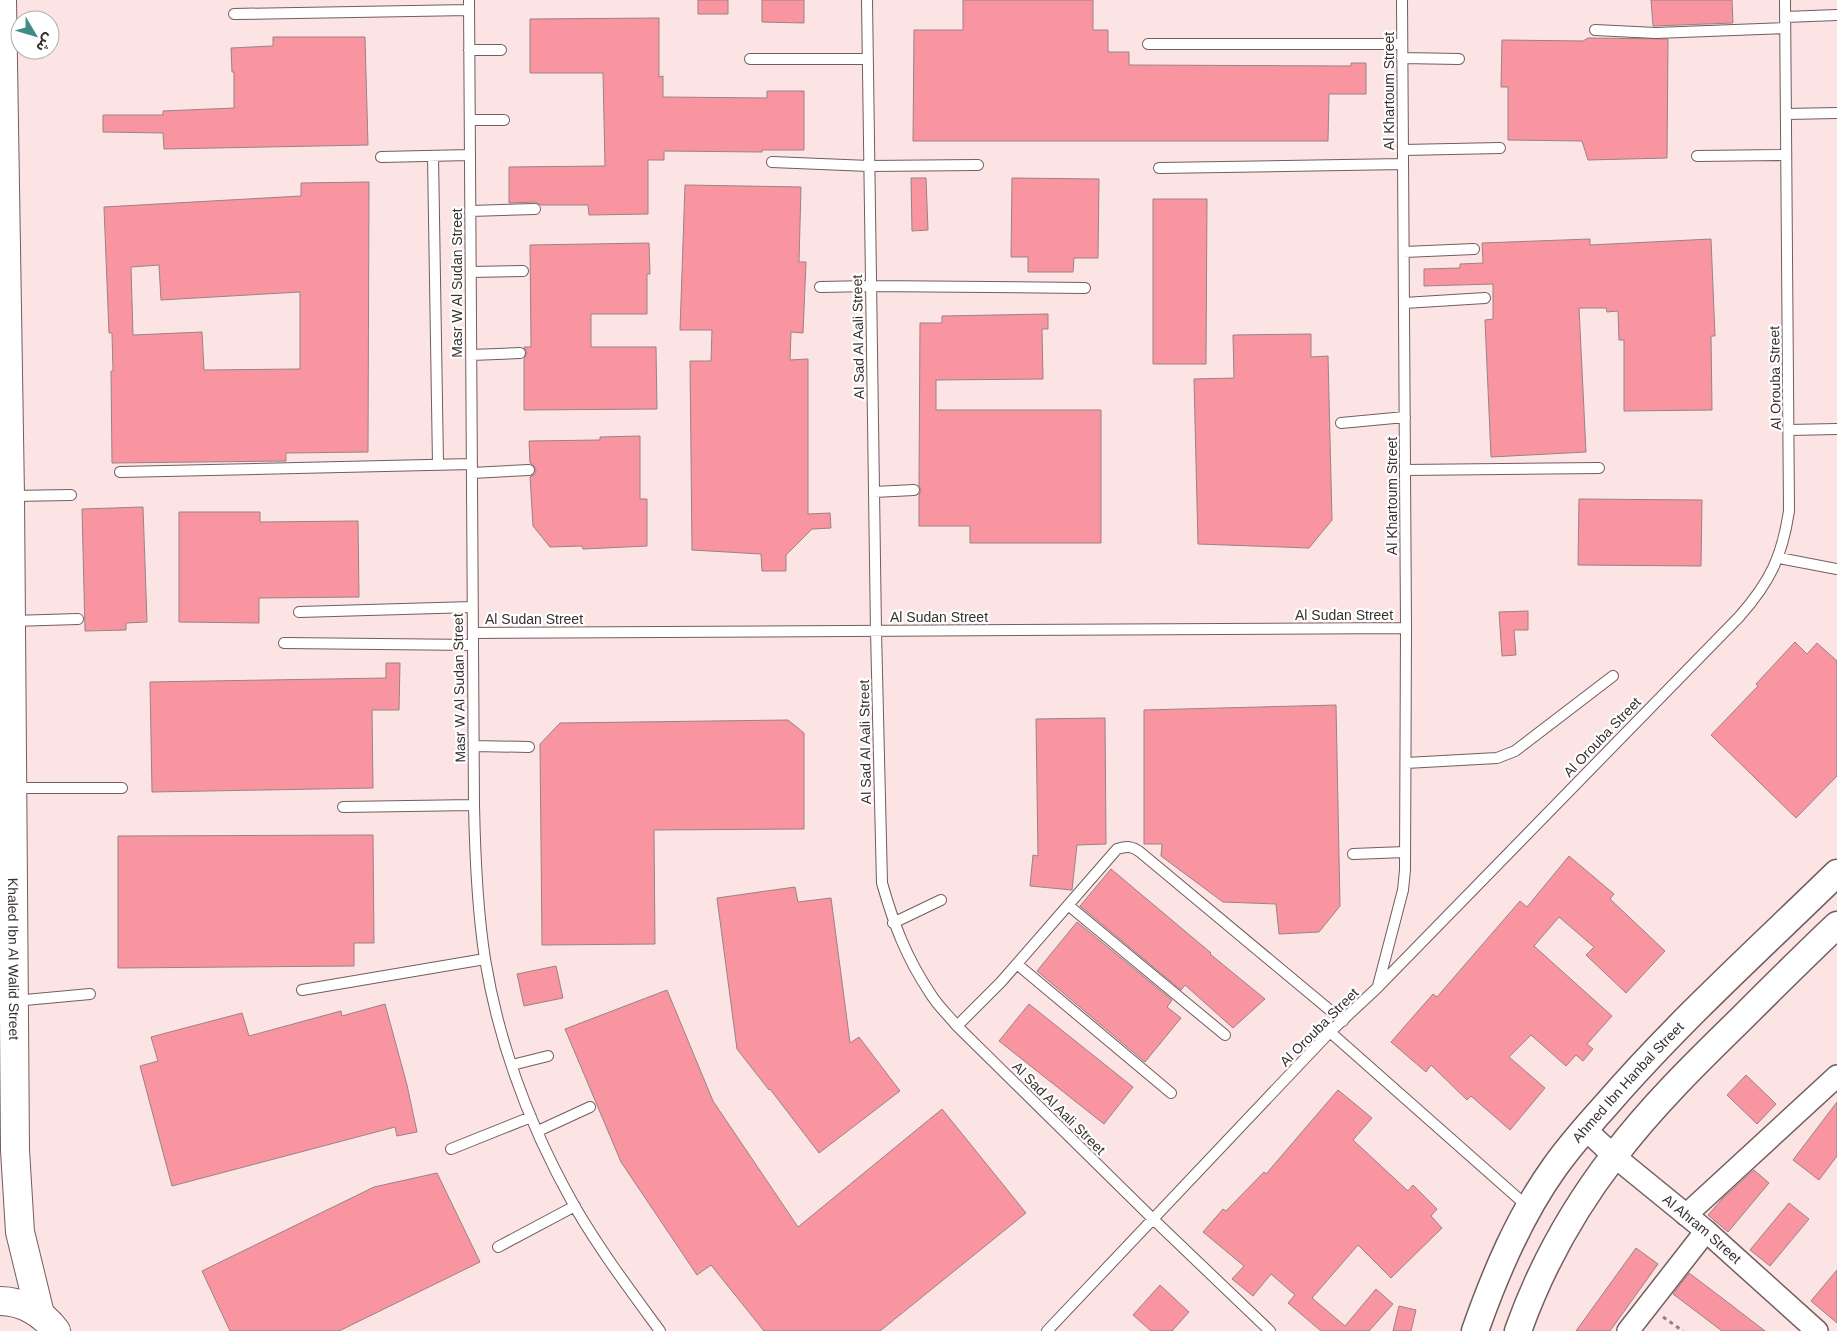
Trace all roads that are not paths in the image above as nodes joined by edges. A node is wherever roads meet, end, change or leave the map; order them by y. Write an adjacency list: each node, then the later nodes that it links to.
1 (2, 0): 60 (main road, Khaled Ibn Al Walid Street)
2 (866, 0): 16 (lane, Al Sad Al Aali Street)
3 (1402, 0): 11 (lane, Al Khartoum Street)
4 (1785, 0): 8 (lane, Al Orouba Street)
5 (469, 5): 6 (lane); 12 (lane, Masr W Al Sudan Street)
6 (234, 14)
7 (1837, 15): 8 (lane)
8 (1785, 22): 9 (lane); 19 (lane, Al Orouba Street)
9 (1595, 30)
10 (1148, 44): 11 (lane)
11 (1402, 44): 14 (lane, Al Khartoum Street)
12 (469, 50): 13 (lane); 20 (lane, Masr W Al Sudan Street)
13 (501, 50)
14 (1402, 58): 15 (lane); 23 (lane, Al Khartoum Street)
15 (1459, 58)
16 (867, 59): 17 (lane); 32 (lane, Al Sad Al Aali Street)
17 (750, 60)
18 (1837, 113): 19 (lane)
19 (1786, 114): 25 (lane, Al Orouba Street)
20 (470, 120): 21 (lane); 24 (lane, Masr W Al Sudan Street)
21 (504, 120)
22 (1500, 148): 23 (lane)
23 (1403, 150): 30 (lane, Al Khartoum Street)
24 (470, 155): 26 (lane); 35 (lane, Masr W Al Sudan Street)
25 (1786, 155): 27 (lane); 50 (lane, Al Orouba Street)
26 (434, 156): 28 (lane); 51 (lane)
27 (1697, 156)
28 (381, 157)
29 (772, 162): 32 (lane)
30 (1403, 164): 33 (lane); 37 (lane, Al Khartoum Street)
31 (978, 165): 32 (lane)
32 (869, 166): 40 (lane, Al Sad Al Aali Street)
33 (1159, 168)
34 (535, 209): 35 (lane)
35 (470, 211): 39 (lane, Masr W Al Sudan Street)
36 (1474, 249): 37 (lane)
37 (1404, 252): 44 (lane, Al Khartoum Street)
38 (523, 271): 39 (lane)
39 (471, 272): 46 (lane, Masr W Al Sudan Street)
40 (871, 286): 41 (lane); 42 (lane); 58 (lane, Al Sad Al Aali Street)
41 (820, 287)
42 (1085, 288)
43 (1485, 298): 44 (lane)
44 (1404, 302): 47 (lane, Al Khartoum Street)
45 (520, 353): 46 (lane)
46 (471, 355): 53 (lane, Masr W Al Sudan Street)
47 (1405, 417): 48 (lane); 55 (lane, Al Khartoum Street)
48 (1341, 423)
49 (1837, 429): 50 (lane)
50 (1789, 430): 61 (lane, Al Orouba Street)
51 (438, 464): 53 (lane); 56 (lane)
52 (1599, 468): 55 (lane)
53 (472, 469): 54 (lane); 64 (lane, Masr W Al Sudan Street)
54 (529, 470)
55 (1405, 470): 68 (lane, Al Khartoum Street)
56 (120, 472)
57 (914, 490): 58 (lane)
58 (874, 492): 69 (lane, Al Sad Al Aali Street)
59 (71, 495): 60 (lane)
60 (10, 496): 63 (main road, Khaled Ibn Al Walid Street)
61 (1779, 558): 62 (lane); 90 (lane, Al Orouba Street)
62 (1837, 569)
63 (5, 579): 67 (main road, Khaled Ibn Al Walid Street)
64 (472, 607): 65 (lane); 70 (lane, Masr W Al Sudan Street)
65 (300, 612)
66 (78, 620): 67 (lane)
67 (11, 621): 77 (main road, Khaled Ibn Al Walid Street)
68 (1406, 628): 69 (lane, Al Sudan Street); 76 (lane, Al Khartoum Street)
69 (876, 631): 70 (lane, Al Sudan Street); 86 (lane, Al Sad Al Aali Street)
70 (473, 633): 72 (lane, Masr W Al Sudan Street)
71 (284, 644): 72 (lane)
72 (473, 645): 74 (lane, Masr W Al Sudan Street)
73 (1613, 676): 76 (lane)
74 (474, 746): 75 (lane); 79 (lane, Masr W Al Sudan Street)
75 (529, 747)
76 (1406, 763): 81 (lane, Al Khartoum Street)
77 (12, 788): 78 (lane); 93 (main road, Khaled Ibn Al Walid Street)
78 (122, 788)
79 (474, 805): 80 (lane); 88 (lane, Masr W Al Sudan Street)
80 (343, 806)
81 (1405, 852): 82 (lane); 90 (lane, Al Khartoum Street)
82 (1353, 854)
83 (1837, 873): 104 (street, Ahmed Ibn Hanbal Street)
84 (941, 900): 86 (lane)
85 (1068, 905): 89 (lane); 94 (lane); 97 (lane)
86 (893, 923): 95 (lane, Al Sad Al Aali Street)
87 (1837, 925): 107 (street)
88 (485, 959): 91 (lane); 99 (lane, Masr W Al Sudan Street)
89 (1017, 964): 95 (lane); 101 (lane)
90 (1377, 988): 94 (lane, Al Orouba Street)
91 (302, 990)
92 (90, 994): 93 (lane)
93 (13, 1001): 115 (main road, Khaled Ibn Al Walid Street)
94 (1343, 1020): 96 (lane, Al Orouba Street)
95 (957, 1026): 111 (lane, Al Sad Al Aali Street)
96 (1330, 1032): 109 (lane); 111 (lane, Al Orouba Street)
97 (1225, 1035)
98 (548, 1056): 99 (lane)
99 (512, 1066): 103 (lane, Masr W Al Sudan Street)
100 (1837, 1076): 110 (street)
101 (1171, 1092)
102 (590, 1107): 105 (lane)
103 (531, 1117): 105 (lane, Masr W Al Sudan Street); 106 (lane)
104 (1585, 1129): 107 (street, Al Ahram Street); 109 (street, Ahmed Ibn Hanbal Street)
105 (538, 1131): 108 (lane, Masr W Al Sudan Street)
106 (451, 1149)
107 (1614, 1156): 110 (street, Al Ahram Street); 120 (street)
108 (575, 1206): 113 (lane); 116 (lane, Masr W Al Sudan Street)
109 (1529, 1208): 119 (street, Ahmed Ibn Hanbal Street)
110 (1686, 1215): 112 (street, Al Ahram Street)
111 (1153, 1219): 117 (lane, Al Orouba Street); 118 (lane, Al Sad Al Aali Street)
112 (1706, 1231): 121 (street); 122 (street, Al Ahram Street)
113 (498, 1247)
114 (0, 1301): 115 (main road)
115 (48, 1322)
116 (660, 1331)
117 (1046, 1331)
118 (1270, 1331)
119 (1475, 1331)
120 (1518, 1331)
121 (1628, 1331)
122 (1817, 1331)

